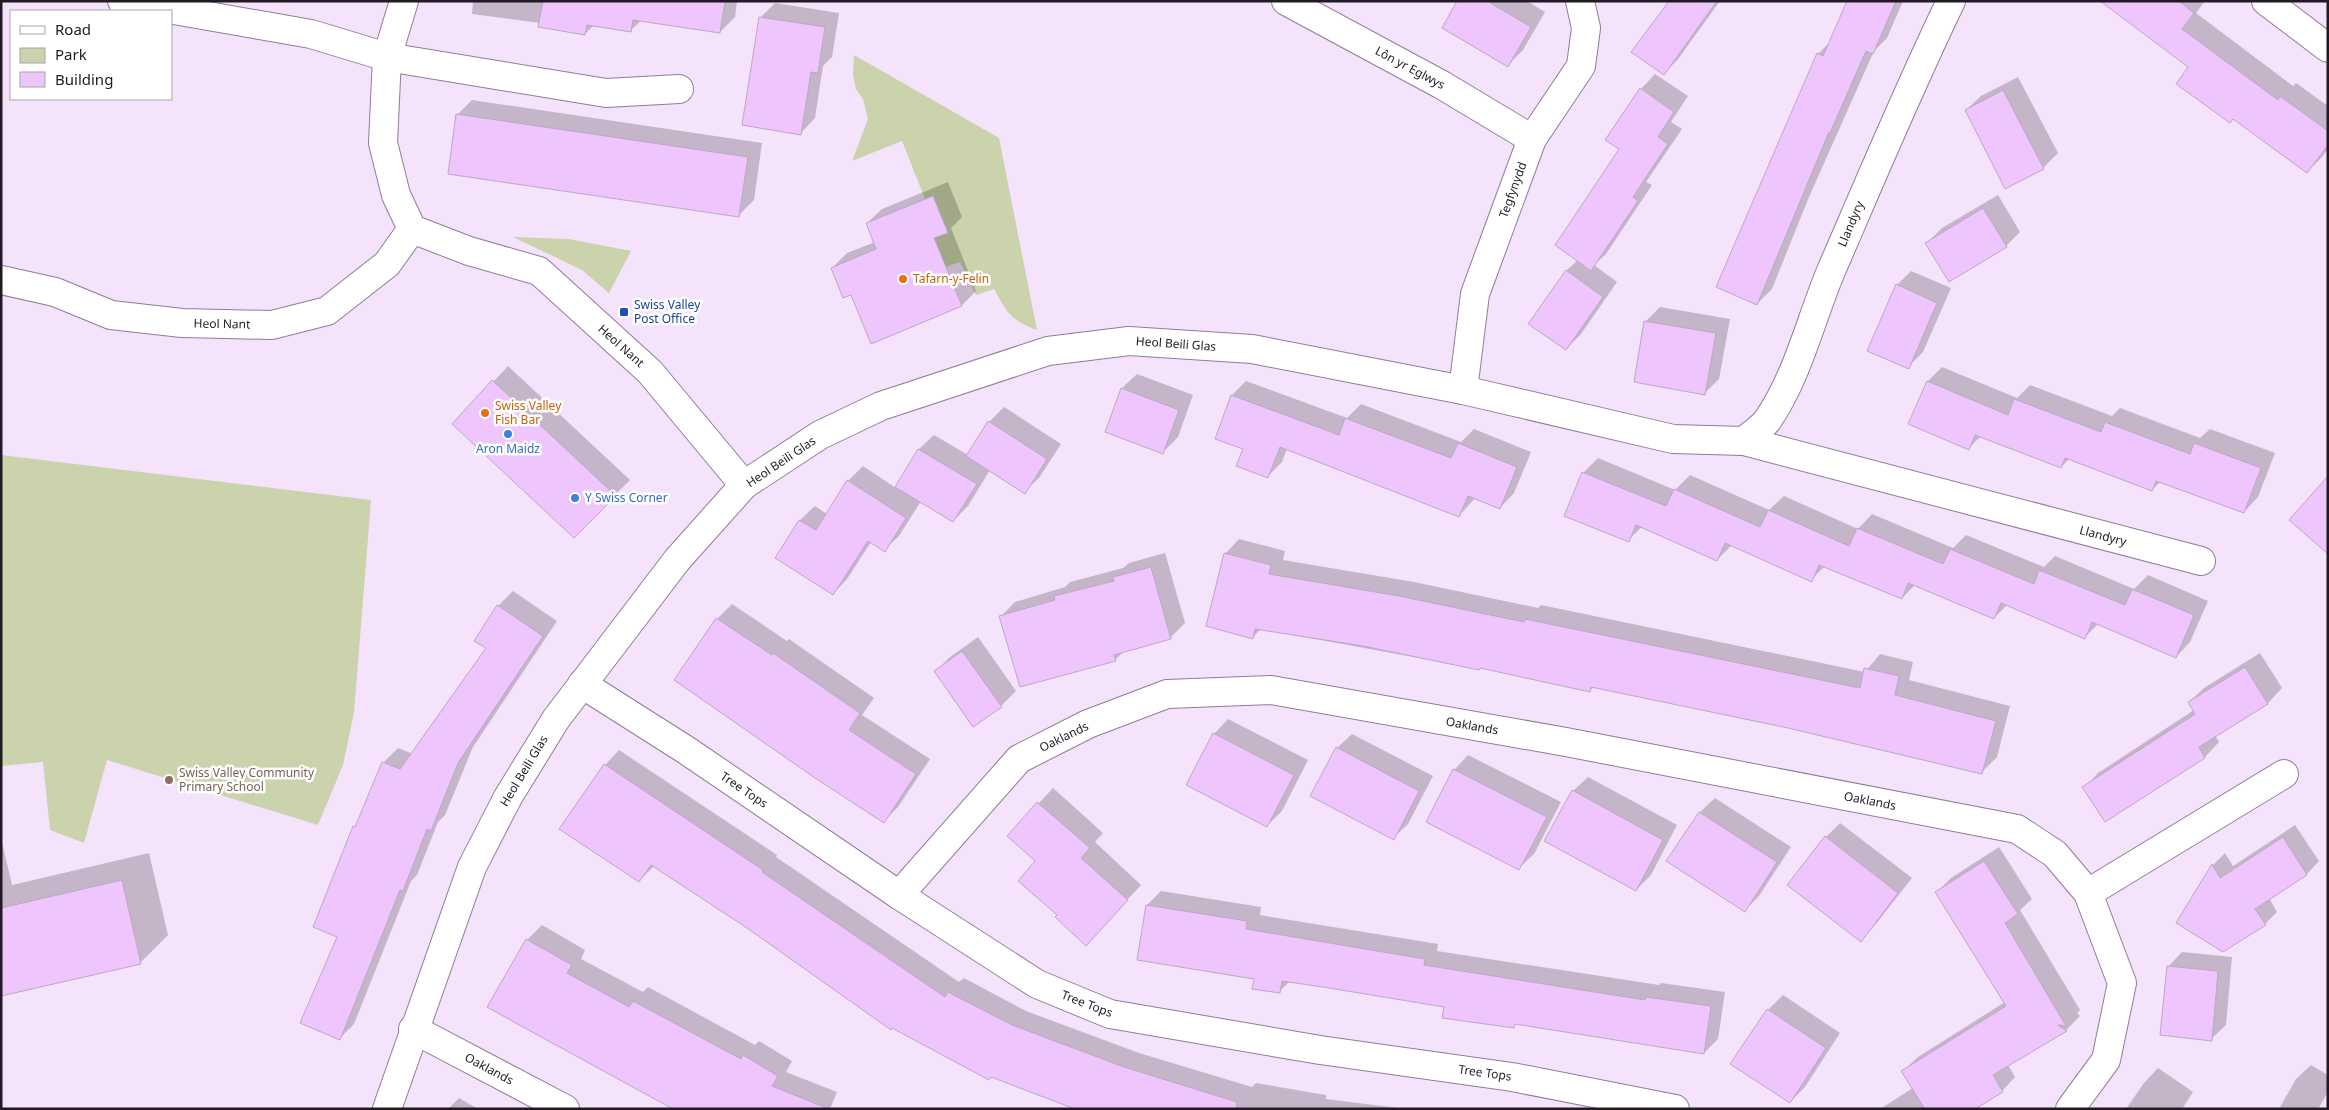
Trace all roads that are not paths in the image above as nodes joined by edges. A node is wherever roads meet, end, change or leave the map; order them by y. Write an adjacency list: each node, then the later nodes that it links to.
1 (122, 1): 8 (street)
2 (404, 1): 8 (street)
3 (1286, 1): 10 (street, Lôn yr Eglwys)
4 (1580, 1): 10 (street, Tegfynydd)
5 (1951, 1): 14 (street, Llandyry)
6 (2266, 1): 7 (street)
7 (2328, 48)
8 (387, 57): 9 (street); 11 (street)
9 (679, 88)
10 (1532, 139): 13 (street, Tegfynydd)
11 (412, 229): 12 (street, Heol Nant); 15 (street, Heol Nant)
12 (1, 280)
13 (1462, 390): 14 (street, Llandyry); 15 (street, Heol Beili Glas)
14 (1744, 441): 16 (street, Llandyry)
15 (744, 485): 17 (street, Heol Beili Glas)
16 (2201, 561)
17 (582, 684): 20 (street, Tree Tops); 21 (street, Heol Beili Glas)
18 (2284, 774): 19 (street)
19 (2088, 894): 20 (street, Oaklands); 25 (street, Oaklands)
20 (899, 895): 24 (street, Tree Tops)
21 (414, 1029): 22 (street, Heol Beili Glas); 23 (street, Oaklands)
22 (387, 1109)
23 (565, 1109)
24 (1675, 1109)
25 (2070, 1109)

